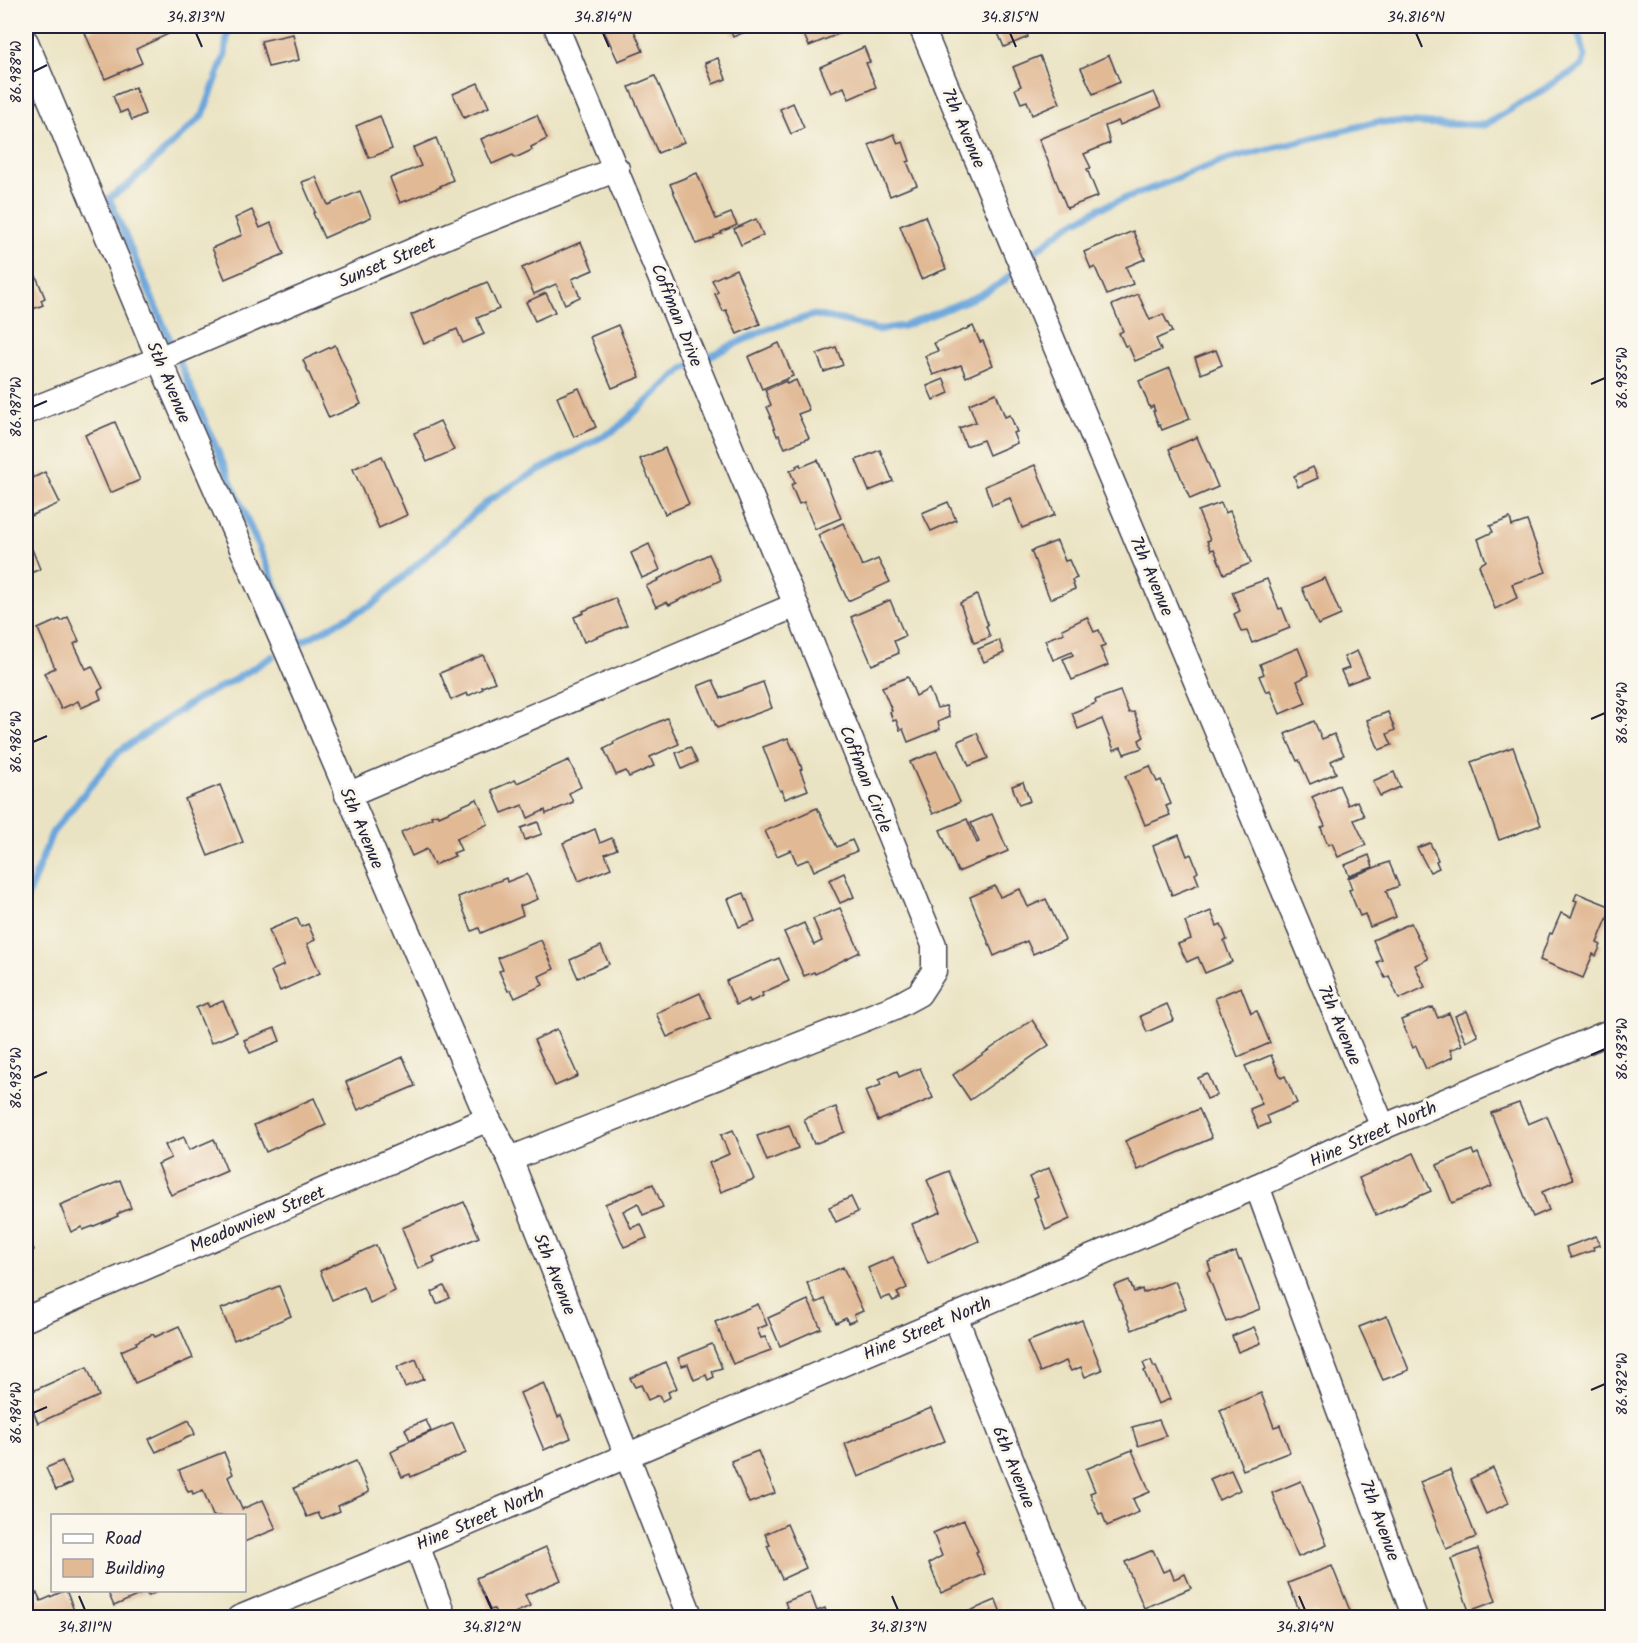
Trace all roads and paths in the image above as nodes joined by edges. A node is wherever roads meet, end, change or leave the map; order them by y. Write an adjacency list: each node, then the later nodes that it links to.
1 (556, 26): 4 (street, Coffman Drive)
2 (921, 26): 11 (street, 7th Avenue)
3 (26, 42): 5 (street, 5th Avenue)
4 (617, 169): 5 (street, Sunset Street); 7 (street, Coffman Drive)
5 (159, 359): 6 (street, Sunset Street); 8 (street, 5th Avenue)
6 (26, 412)
7 (796, 605): 8 (street); 12 (street, Coffman Circle)
8 (347, 795): 10 (street, 5th Avenue)
9 (1612, 1031): 11 (street, Hine Street North)
10 (488, 1119): 12 (street, 5th Avenue); 15 (street, Meadowview Street)
11 (1383, 1127): 13 (street, Hine Street North)
12 (510, 1159): 16 (street, 5th Avenue)
13 (1257, 1186): 14 (street, Hine Street North); 22 (street, 7th Avenue)
14 (955, 1316): 16 (street, Hine Street North); 21 (street, 6th Avenue)
15 (26, 1319)
16 (627, 1455): 17 (street, Hine Street North); 20 (street, 5th Avenue)
17 (417, 1545): 18 (street, Hine Street North); 19 (street)
18 (239, 1617)
19 (444, 1617)
20 (691, 1617)
21 (1074, 1617)
22 (1415, 1617)

